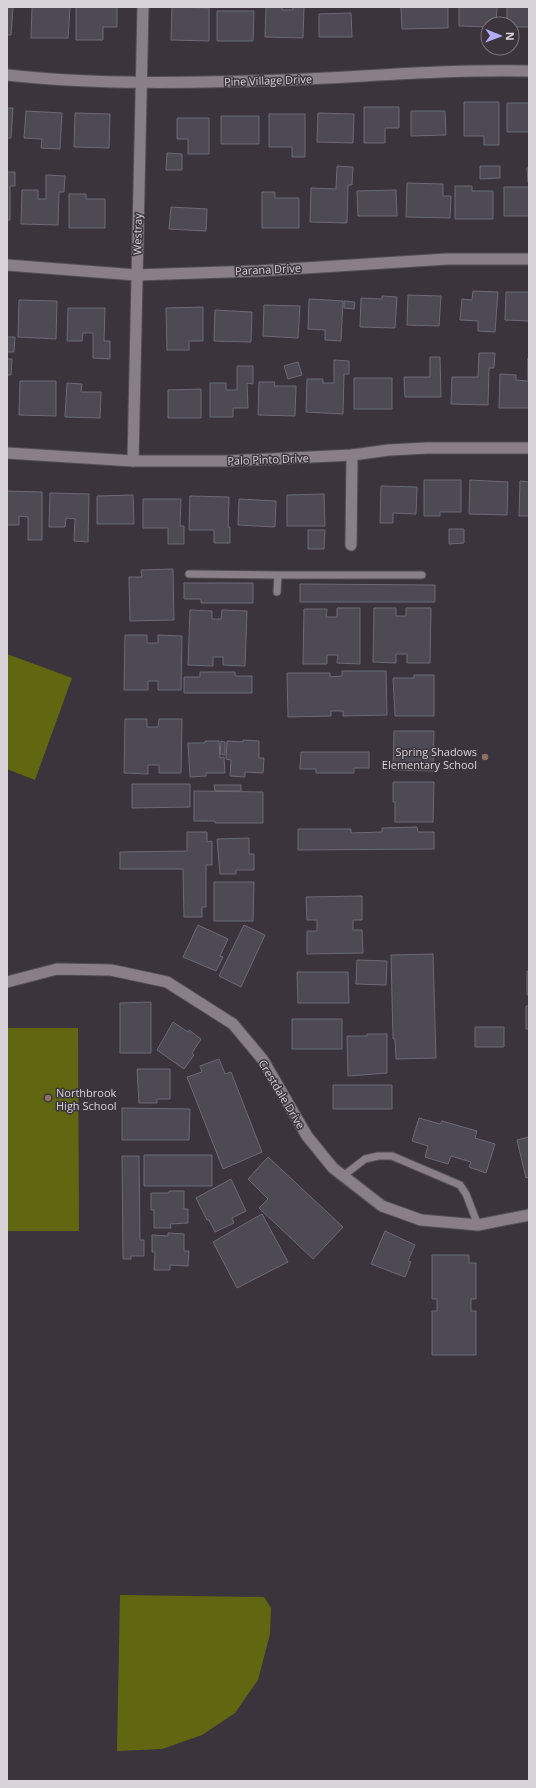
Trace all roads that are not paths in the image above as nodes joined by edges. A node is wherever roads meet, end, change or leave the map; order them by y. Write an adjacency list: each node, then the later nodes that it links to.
1 (143, 7): 4 (street, Westray)
2 (529, 71): 4 (street, Pine Village Drive)
3 (7, 75): 4 (street, Pine Village Drive)
4 (141, 83): 7 (street, Westray)
5 (529, 259): 7 (street, Parana Drive)
6 (7, 265): 7 (street, Parana Drive)
7 (136, 275): 11 (street, Westray)
8 (529, 448): 10 (street, Palo Pinto Drive)
9 (7, 453): 11 (street, Palo Pinto Drive)
10 (352, 455): 11 (street, Palo Pinto Drive); 12 (street)
11 (133, 461)
12 (351, 545)
13 (189, 574): 15 (lane)
14 (422, 575): 15 (lane)
15 (278, 576): 16 (lane)
16 (277, 592)
17 (7, 982): 18 (street, Crestdale Drive)
18 (343, 1176): 20 (street, Crestdale Drive); 20 (lane)
19 (529, 1215): 20 (street, Crestdale Drive)
20 (478, 1225)

